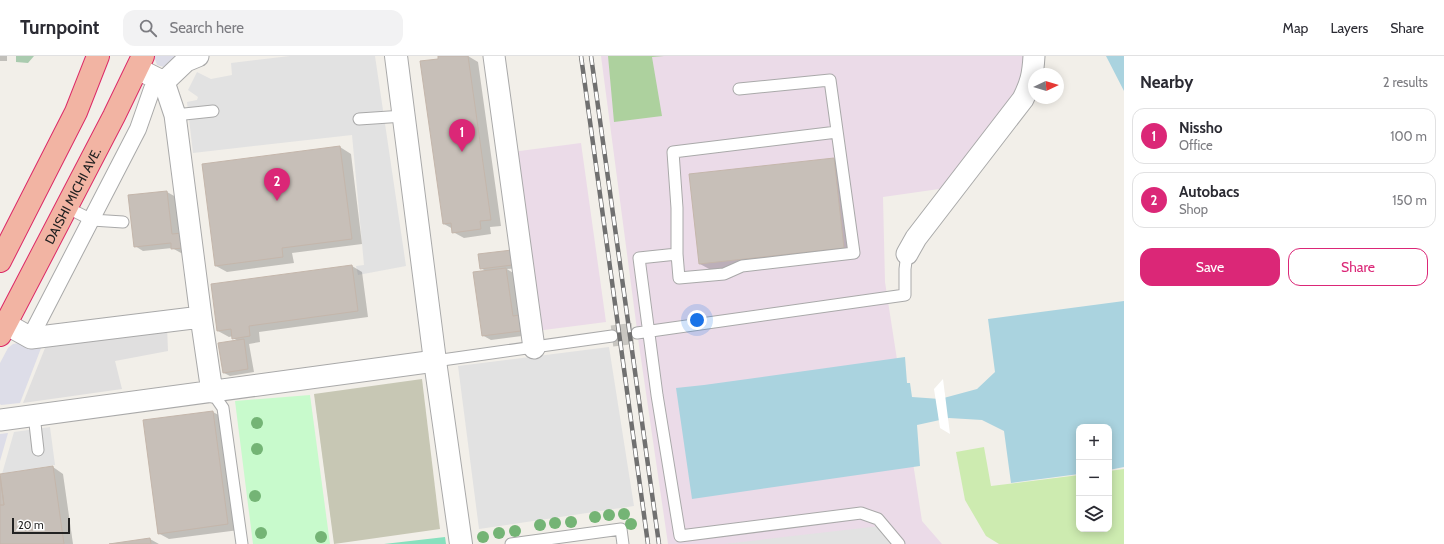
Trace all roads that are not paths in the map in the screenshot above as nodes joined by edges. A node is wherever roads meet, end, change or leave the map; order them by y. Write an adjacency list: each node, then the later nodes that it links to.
1 (98, 56): 19 (highway)
2 (198, 56): 7 (street)
3 (396, 56): 11 (street)
4 (494, 56): 26 (street)
5 (1034, 56): 18 (street)
6 (140, 62): 7 (street); 14 (highway, DAISHI MICHI AVE.)
7 (158, 86): 10 (street); 15 (street)
8 (739, 89): 13 (lane)
9 (213, 111): 10 (lane)
10 (175, 115): 20 (street)
11 (404, 116): 12 (lane); 27 (street)
12 (359, 119)
13 (837, 132): 17 (lane); 17 (lane)
14 (66, 207): 15 (lane); 21 (highway, DAISHI MICHI AVE.)
15 (92, 220): 16 (lane); 23 (street)
16 (123, 222)
17 (677, 254): 22 (lane)
18 (906, 254): 22 (lane)
19 (1, 257)
20 (201, 317): 21 (street); 28 (street)
21 (3, 330)
22 (649, 331): 24 (lane); 32 (lane)
23 (33, 332)
24 (637, 333)
25 (612, 336): 26 (lane)
26 (534, 348): 27 (lane)
27 (435, 361): 28 (street); 34 (street)
28 (212, 392): 29 (street); 33 (lane)
29 (34, 415): 30 (street); 31 (lane)
30 (0, 420)
31 (38, 450)
32 (681, 540): 37 (lane)
33 (242, 544)
34 (461, 544)
35 (511, 544): 36 (lane)
36 (623, 544)
37 (899, 544)

